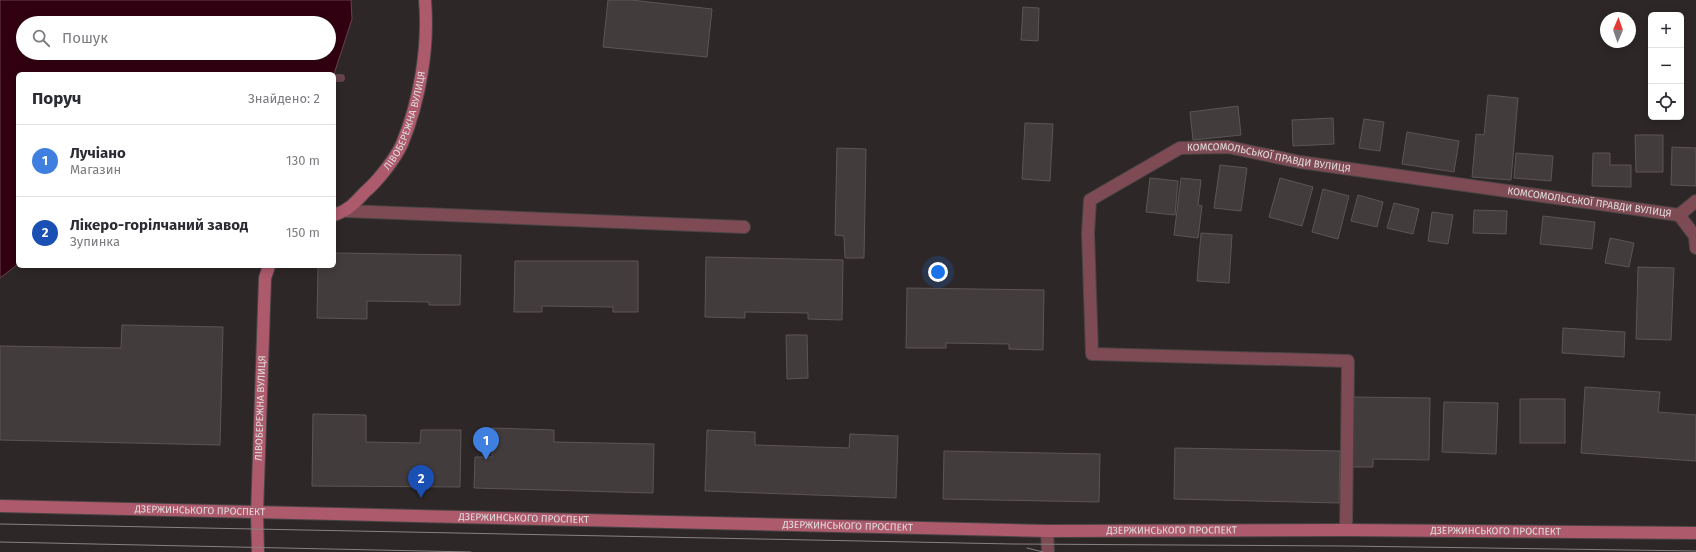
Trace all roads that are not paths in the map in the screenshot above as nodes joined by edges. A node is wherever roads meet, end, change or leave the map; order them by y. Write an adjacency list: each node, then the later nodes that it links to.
1 (425, 0): 3 (street, ЛІВОБЕРЕЖНА ВУЛИЦЯ)
2 (1696, 201): 5 (street, КОМСОМОЛЬСЬКОЇ ПРАВДИ ВУЛИЦЯ)
3 (346, 211): 4 (street, ЛІВОБЕРЕЖНА ВУЛИЦЯ); 6 (street)
4 (336, 215)
5 (1678, 215): 7 (street); 11 (street, КОМСОМОЛЬСЬКОЇ ПРАВДИ ВУЛИЦЯ)
6 (744, 227)
7 (1696, 248)
8 (268, 268): 10 (street, ЛІВОБЕРЕЖНА ВУЛИЦЯ)
9 (0, 506): 10 (street, ДЗЕРЖИНСЬКОГО ПРОСПЕКТ)
10 (257, 513): 12 (street, ДЗЕРЖИНСЬКОГО ПРОСПЕКТ); 14 (street, ЛІВОБЕРЕЖНА ВУЛИЦЯ)
11 (1346, 530): 12 (street, ДЗЕРЖИНСЬКОГО ПРОСПЕКТ); 13 (street, ДЗЕРЖИНСЬКОГО ПРОСПЕКТ)
12 (1047, 531): 15 (street)
13 (1696, 533)
14 (258, 552)
15 (1048, 552)

